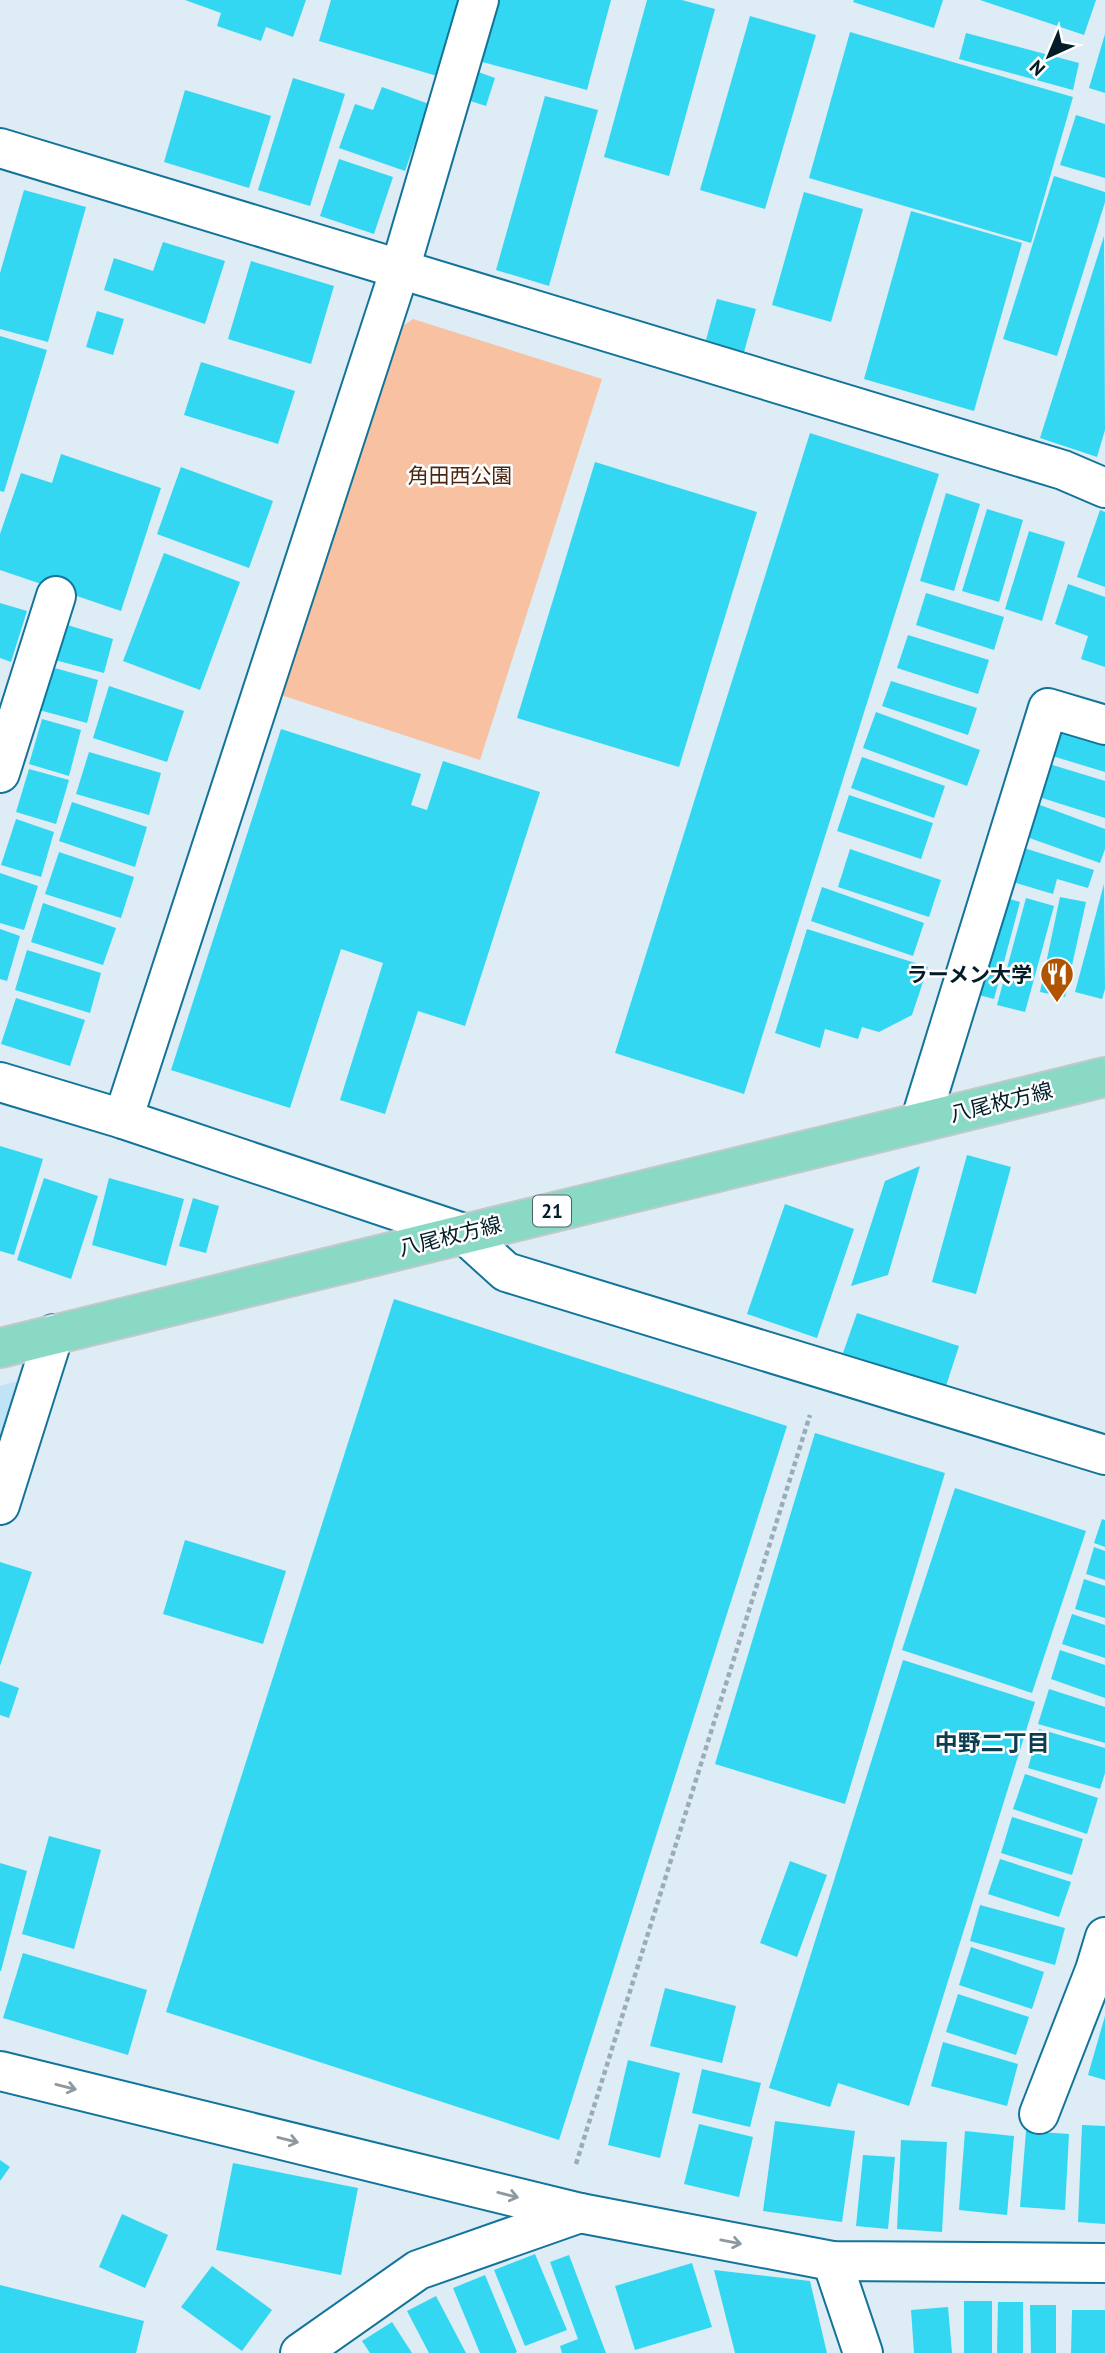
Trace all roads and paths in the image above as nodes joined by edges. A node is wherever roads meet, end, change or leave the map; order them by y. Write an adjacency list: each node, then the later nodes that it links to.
1 (479, 0): 3 (street)
2 (0, 148): 3 (street)
3 (400, 269): 4 (street); 10 (street)
4 (1105, 488)
5 (55, 596): 7 (street)
6 (1105, 725): 11 (street)
7 (0, 774)
8 (1105, 1077): 11 (main road, 八尾枚方線 / 21)
9 (0, 1082): 10 (street)
10 (123, 1119): 12 (street)
11 (920, 1122): 12 (main road, 八尾枚方線 / 21)
12 (463, 1233): 13 (main road, 八尾枚方線 / 21); 15 (street)
13 (54, 1334): 14 (main road, 八尾枚方線 / 21); 17 (street)
14 (0, 1348)
15 (824, 1369): 16 (street); 21 (path)
16 (1105, 1455)
17 (0, 1506)
18 (1102, 1959): 20 (street)
19 (0, 2071): 21 (street, one-way to 21)
20 (1039, 2114)
21 (571, 2211): 22 (street, one-way to 22); 24 (street)
22 (832, 2261): 23 (street); 25 (street)
23 (1105, 2263)
24 (300, 2353)
25 (863, 2353)

